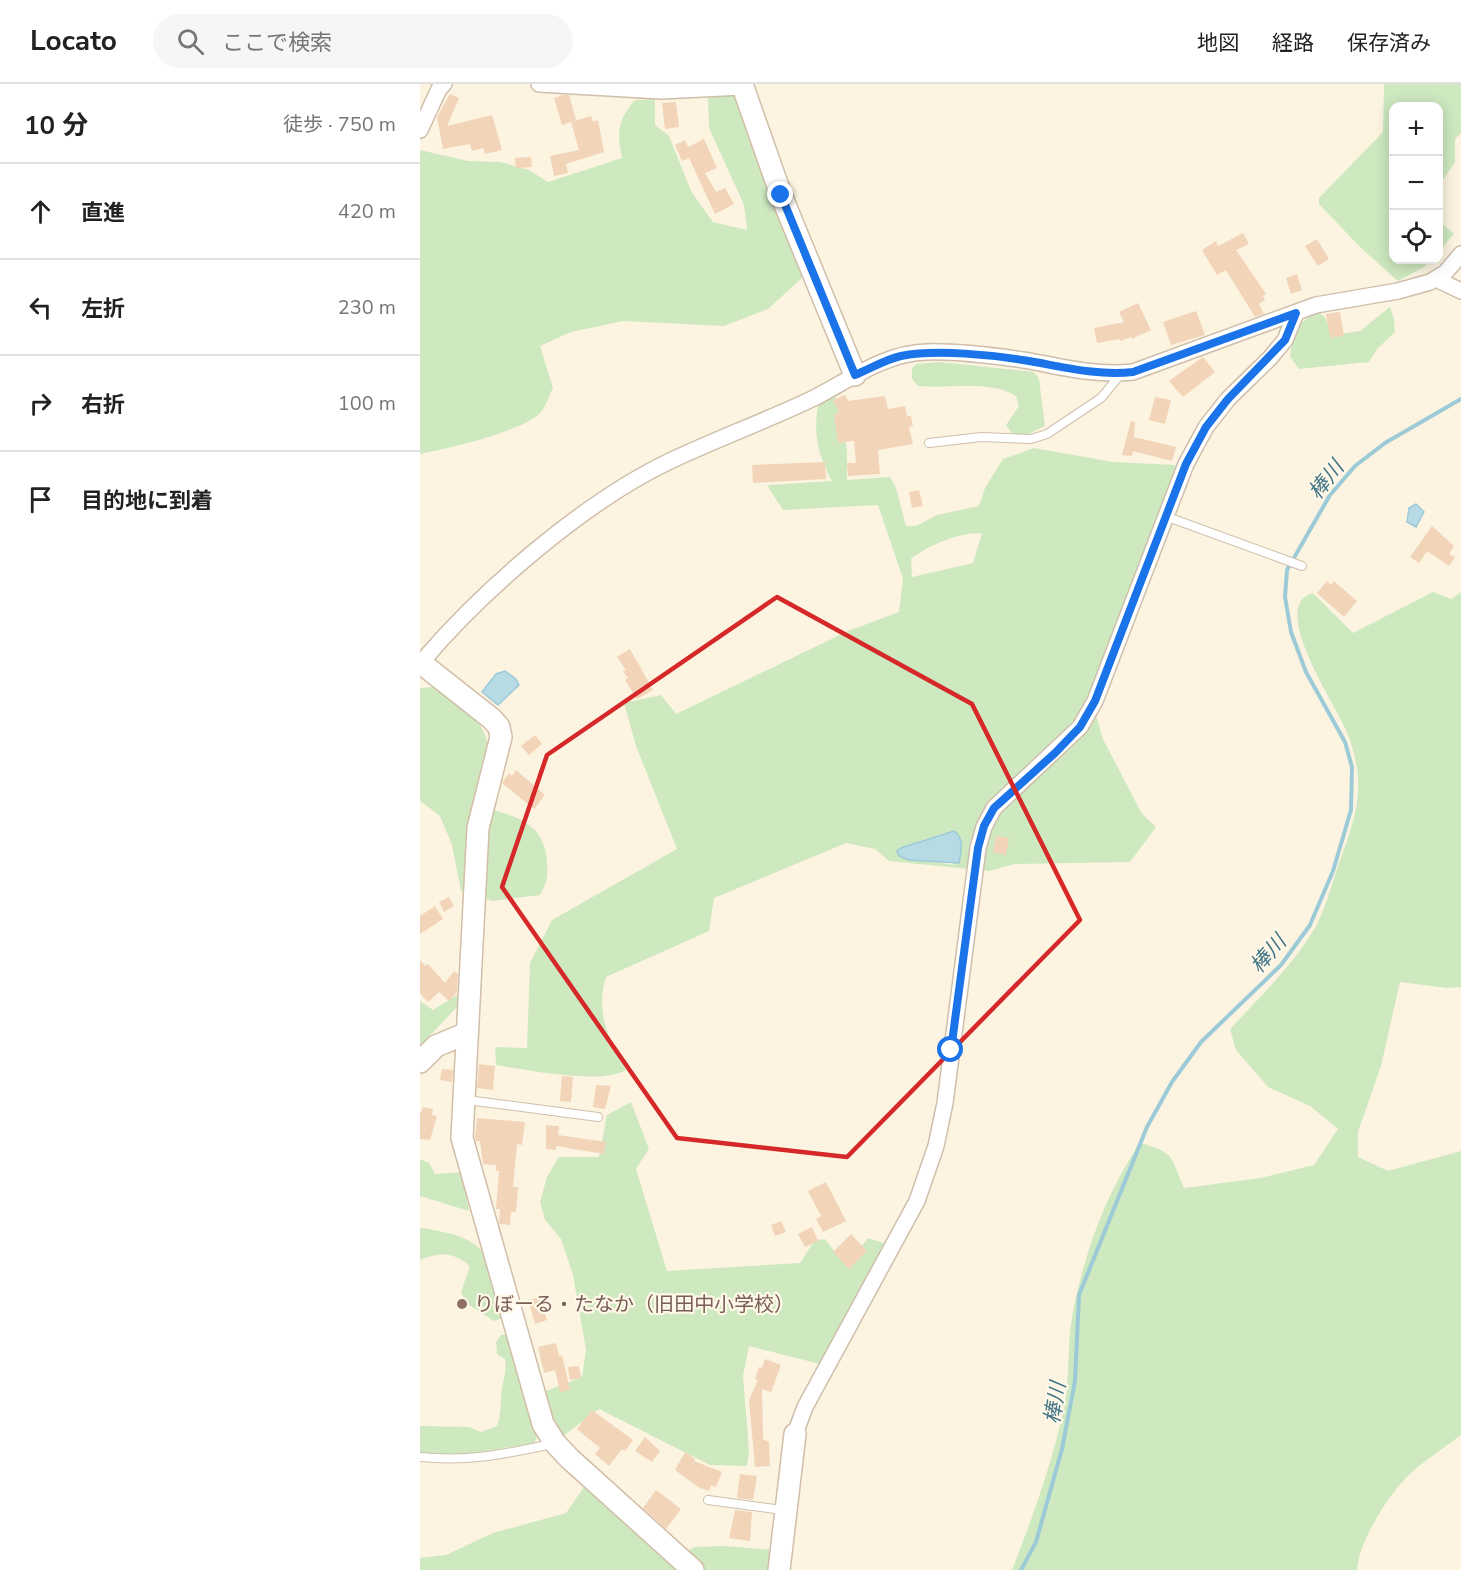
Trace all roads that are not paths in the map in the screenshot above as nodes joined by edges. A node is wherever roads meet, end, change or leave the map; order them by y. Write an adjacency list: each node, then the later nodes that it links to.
1 (444, 84): 4 (street)
2 (539, 84): 3 (street)
3 (743, 86): 10 (street)
4 (420, 130)
5 (1461, 254): 6 (street)
6 (1436, 279): 7 (street); 8 (street)
7 (1461, 291)
8 (1296, 313): 9 (street); 12 (street)
9 (1122, 373): 10 (street); 11 (lane)
10 (855, 375): 14 (street)
11 (929, 443)
12 (1165, 516): 13 (lane); 19 (street)
13 (1302, 567)
14 (420, 663): 15 (street)
15 (467, 1033): 16 (street); 17 (street)
16 (420, 1062)
17 (462, 1100): 18 (lane); 20 (street)
18 (598, 1117)
19 (795, 1434): 23 (street)
20 (555, 1443): 21 (lane); 24 (street)
21 (420, 1457)
22 (708, 1500): 23 (lane)
23 (785, 1510): 25 (street)
24 (693, 1570)
25 (779, 1570)

